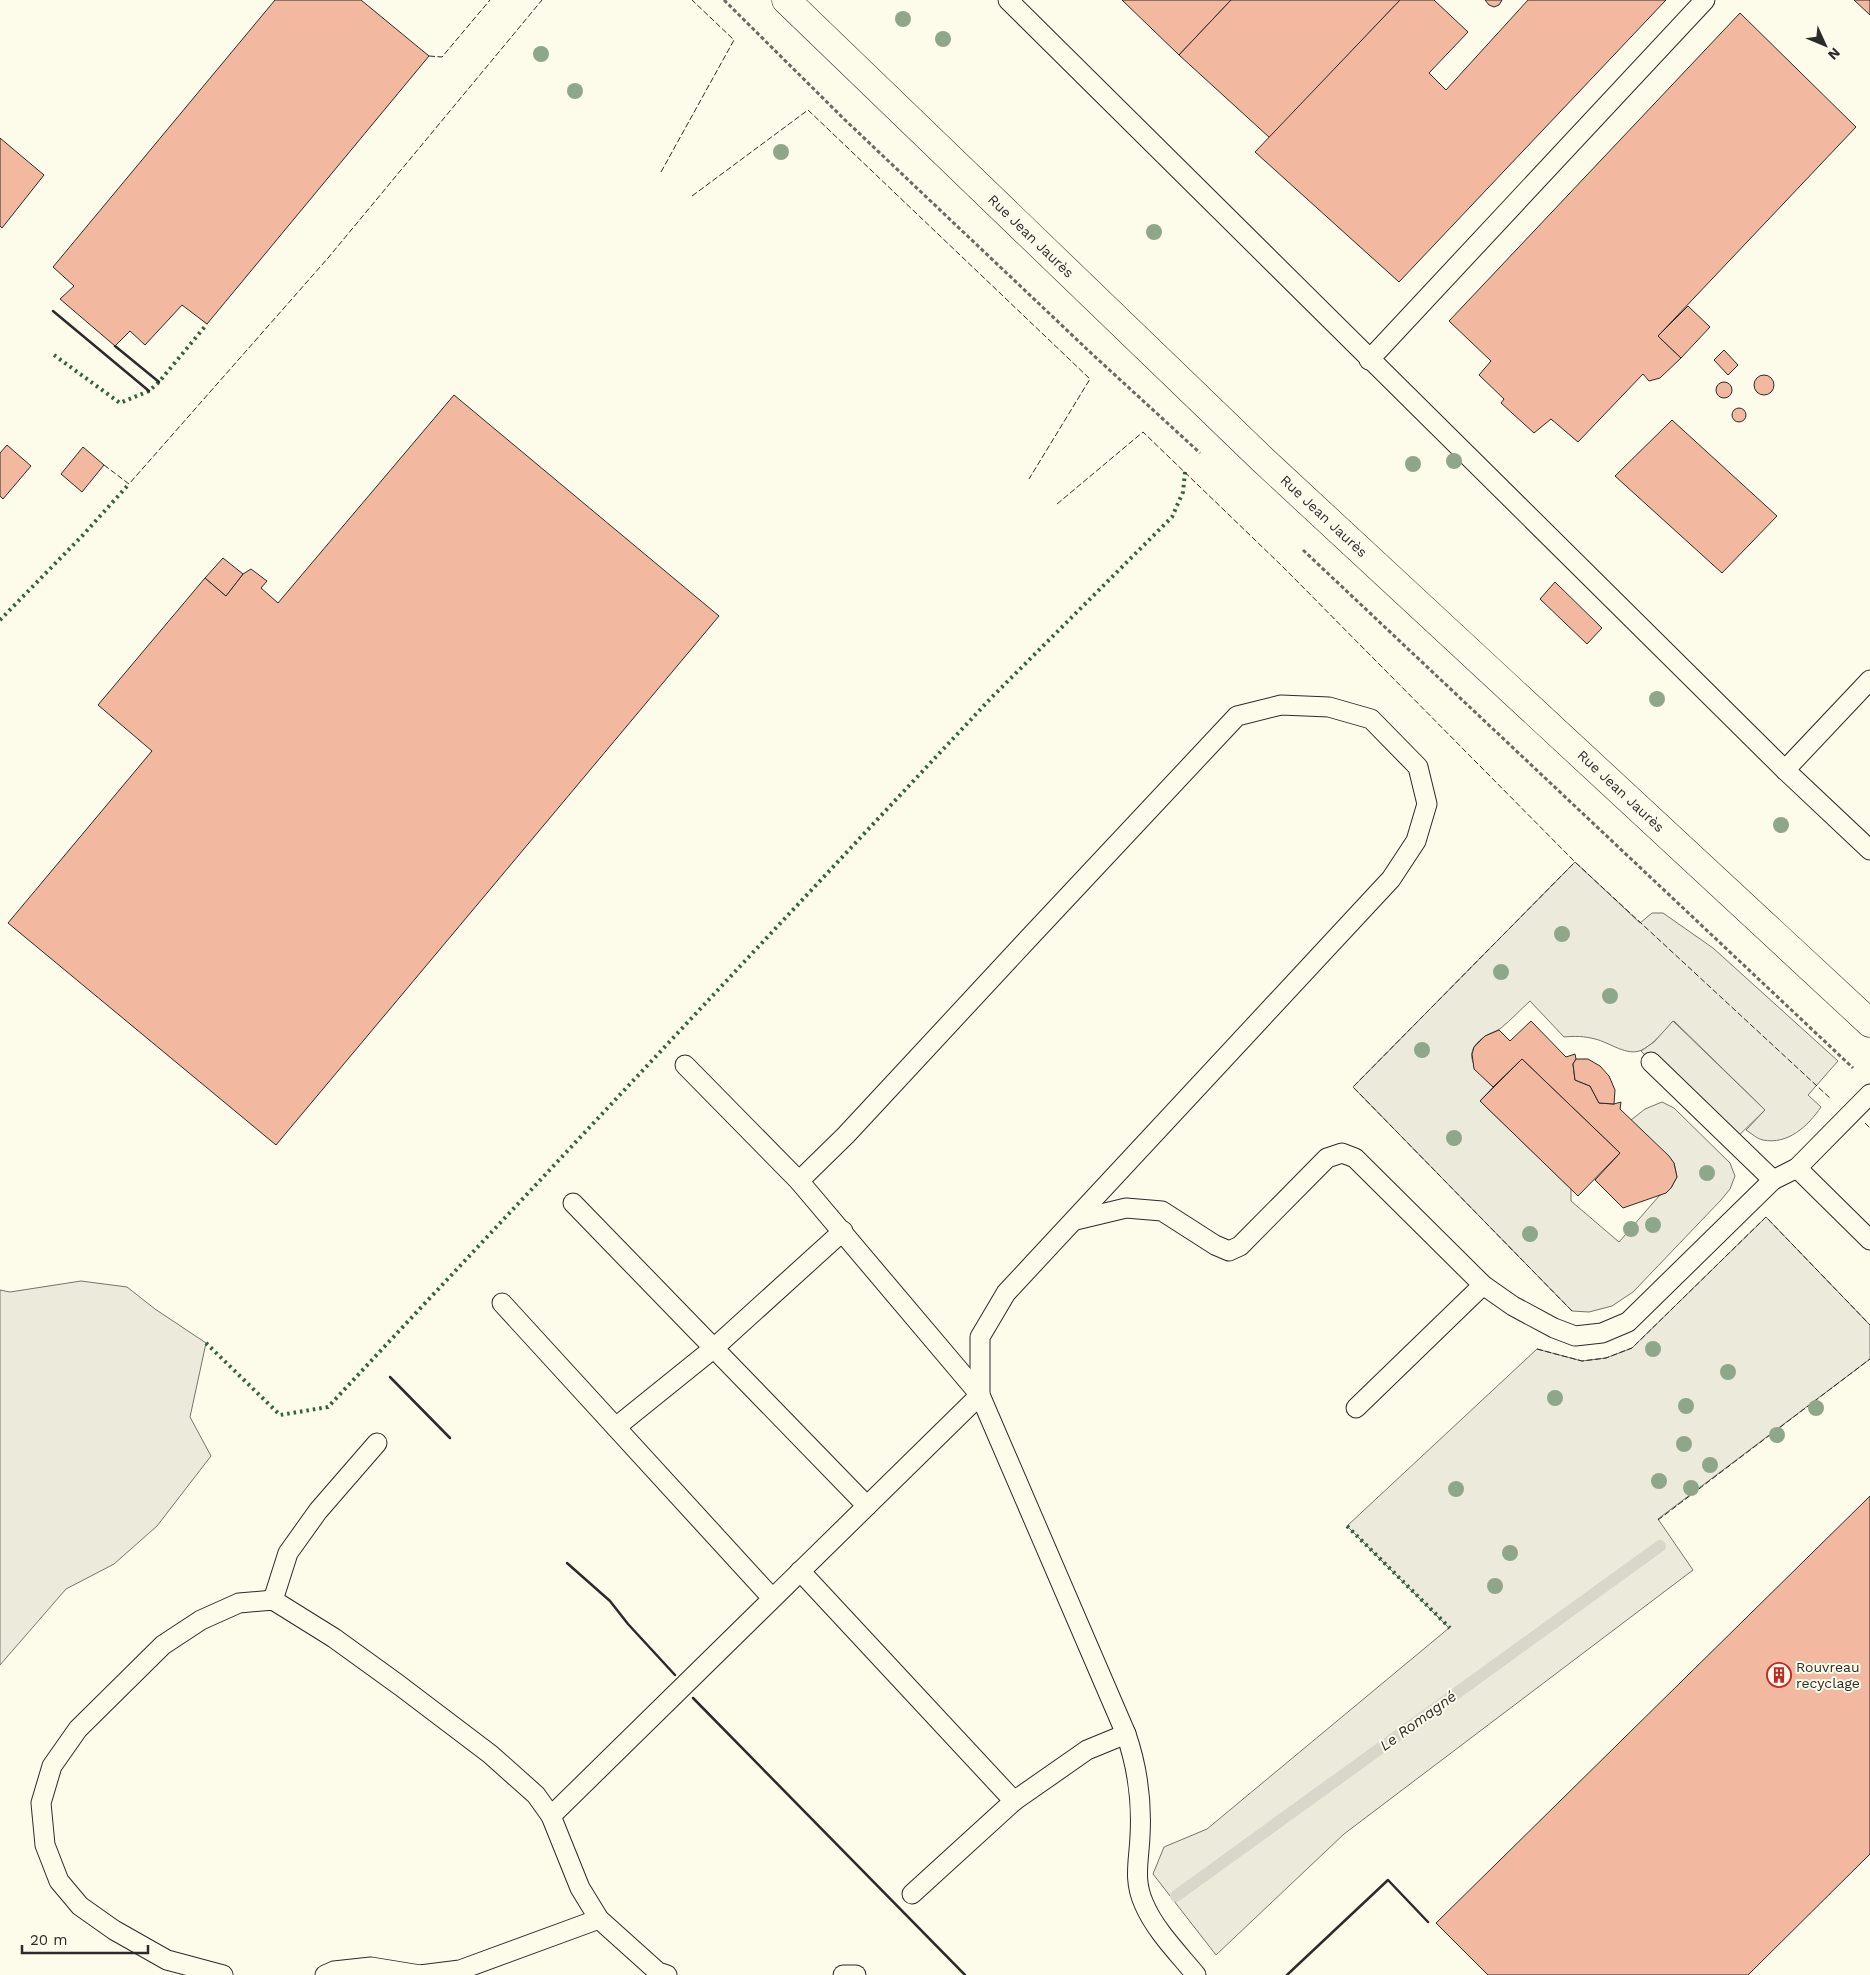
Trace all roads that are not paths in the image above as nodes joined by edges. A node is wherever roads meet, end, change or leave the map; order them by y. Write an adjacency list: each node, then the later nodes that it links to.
1 (786, 0): 8 (street, Rue Jean Jaurès)
2 (1008, 0): 4 (lane)
3 (1705, 0): 4 (lane)
4 (1369, 360): 6 (lane)
5 (1870, 680): 6 (lane)
6 (1785, 770): 7 (lane)
7 (1870, 850)
8 (1870, 1023)
9 (1651, 1062): 13 (lane)
10 (685, 1065): 14 (lane)
11 (1870, 1094): 12 (lane)
12 (1797, 1168): 13 (lane); 18 (lane)
13 (1773, 1180): 19 (lane)
14 (799, 1181): 16 (lane); 17 (lane)
15 (573, 1203): 21 (lane)
16 (1076, 1220): 19 (lane); 22 (lane)
17 (843, 1231): 21 (lane); 22 (lane)
18 (1870, 1240)
19 (1483, 1285): 23 (lane)
20 (502, 1303): 24 (lane)
21 (714, 1348): 24 (lane); 26 (lane)
22 (980, 1395): 26 (lane); 30 (lane)
23 (1356, 1408)
24 (616, 1427): 28 (lane)
25 (377, 1443): 29 (lane)
26 (867, 1506): 27 (lane)
27 (800, 1572): 28 (lane); 31 (lane)
28 (772, 1598): 32 (lane)
29 (272, 1600): 32 (lane); 36 (lane)
30 (1126, 1734): 31 (lane); 40 (lane)
31 (1014, 1801): 33 (lane)
32 (551, 1816): 34 (lane)
33 (912, 1894)
34 (599, 1919): 35 (lane); 37 (lane)
35 (661, 1974)
36 (223, 1975)
37 (325, 1975)
38 (843, 1975): 39 (lane)
39 (856, 1975)
40 (1196, 1975)

